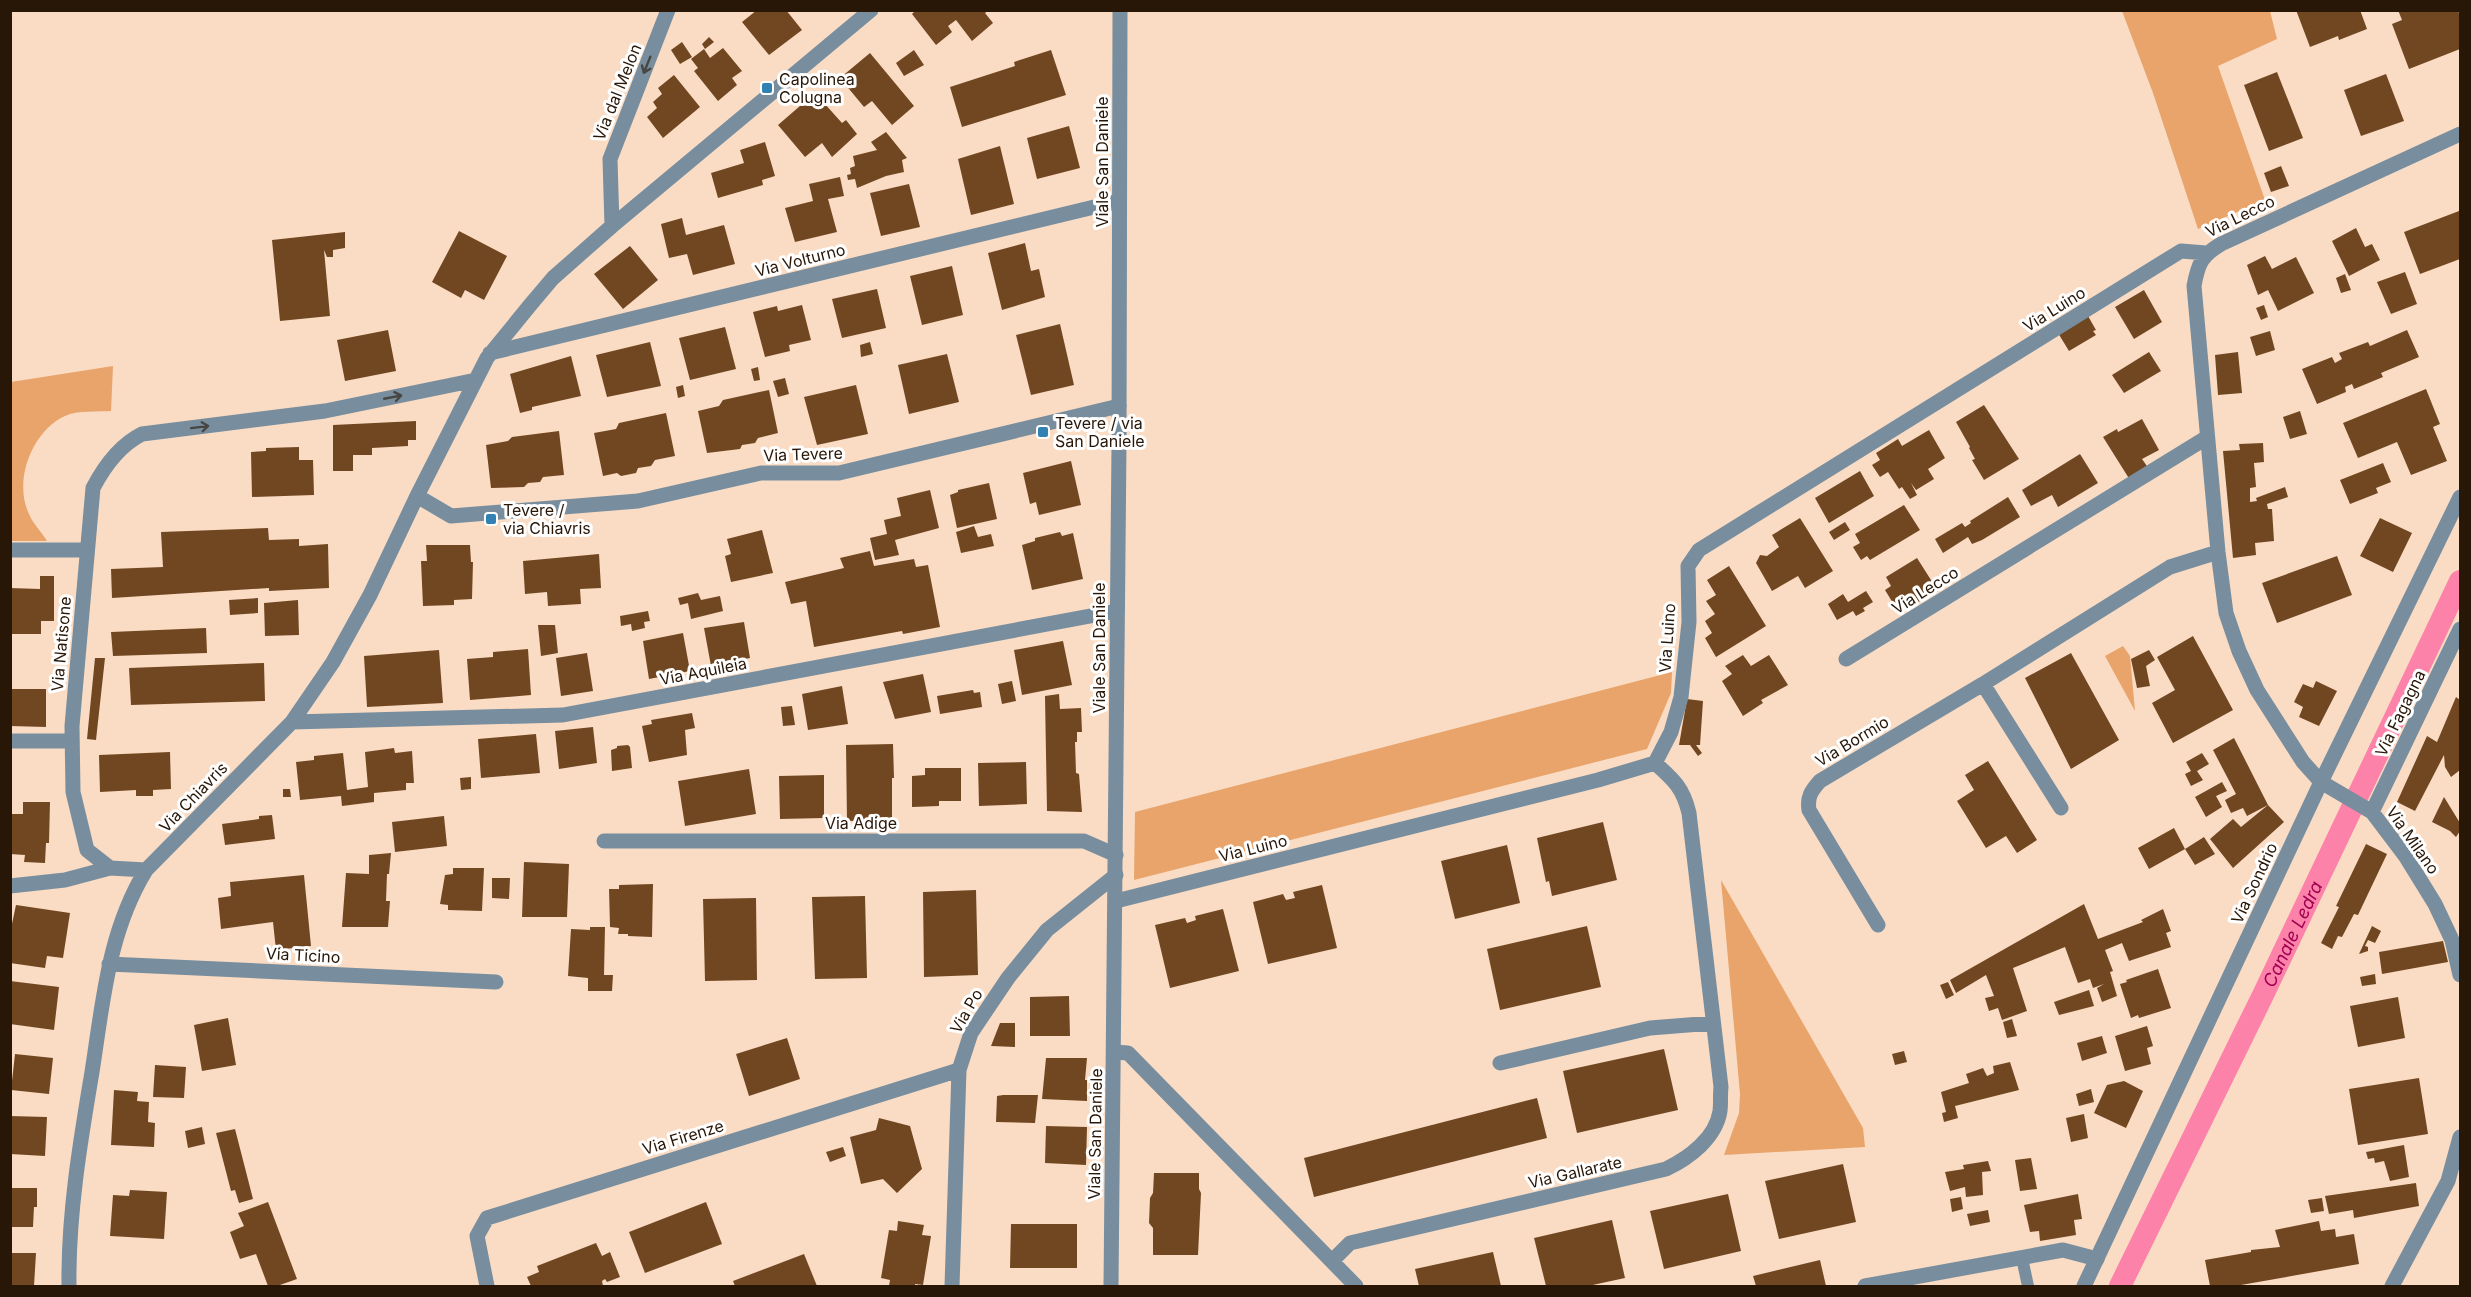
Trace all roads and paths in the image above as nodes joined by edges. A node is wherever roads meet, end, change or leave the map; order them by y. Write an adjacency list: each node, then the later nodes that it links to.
1 (668, 10): 6 (street, Via dal Melon, one-way to 6)
2 (871, 10): 6 (street, Via Chiavris)
3 (1120, 10): 5 (street, Viale San Daniele)
4 (2460, 134): 7 (street, Via Lecco)
5 (1119, 201): 8 (street, Via Volturno); 10 (street, Viale San Daniele)
6 (612, 226): 8 (street, Via Chiavris)
7 (2206, 253): 11 (street, Via Lecco); 24 (street, Via Luino)
8 (490, 353): 9 (street, Via Chiavris)
9 (476, 380): 12 (street, Via Chiavris); 15 (street, Via Natisone, one-way to 9)
10 (1119, 406): 12 (street, Via Tevere); 17 (street, Viale San Daniele)
11 (2206, 438): 16 (street, Via Lecco); 19 (street, Via Lecco)
12 (417, 495): 21 (street, Via Chiavris)
13 (2460, 497): 25 (street, Via Sondrio)
14 (10, 550): 15 (street)
15 (87, 550): 23 (street, Via Natisone)
16 (2218, 552): 20 (street, Via Bormio); 25 (street, Via Lecco)
17 (1117, 612): 21 (street, Via Aquileia); 29 (street, Viale San Daniele)
18 (2460, 629): 27 (street, Via Fagagna)
19 (1846, 659)
20 (1983, 684): 26 (street); 35 (street, Via Bormio)
21 (292, 722): 31 (street, Via Chiavris)
22 (10, 741): 23 (street)
23 (72, 741): 30 (street, Via Natisone)
24 (1655, 763): 34 (street, Via Luino); 39 (street, Via Gallarate)
25 (2326, 785): 27 (street, Via Milano); 45 (street, Via Sondrio)
26 (2061, 808)
27 (2369, 811): 37 (street, Via Milano)
28 (604, 841): 29 (street, Via Adige)
29 (1116, 855): 32 (street, Viale San Daniele)
30 (110, 868): 31 (street); 33 (street)
31 (146, 870): 36 (street, Via Chiavris)
32 (1116, 875): 34 (street, Viale San Daniele); 42 (street, Via Po)
33 (10, 886)
34 (1116, 901): 40 (street, Viale San Daniele)
35 (1878, 925)
36 (109, 964): 38 (street, Via Ticino); 47 (street, Via Chiavris)
37 (2460, 975)
38 (496, 982)
39 (1713, 1023): 41 (street); 46 (street, Via Gallarate)
40 (1114, 1052): 46 (street); 50 (street, Viale San Daniele)
41 (1500, 1063)
42 (959, 1070): 48 (street, Via Firenze); 49 (street, Via Po)
43 (2460, 1137): 55 (street)
44 (2022, 1258): 45 (street); 52 (street); 53 (lane)
45 (2097, 1259): 54 (street, Via Sondrio)
46 (1332, 1261): 51 (street)
47 (69, 1287)
48 (487, 1287)
49 (952, 1287)
50 (1111, 1287)
51 (1356, 1287)
52 (1864, 1287)
53 (2028, 1287)
54 (2084, 1287)
55 (2392, 1287)

